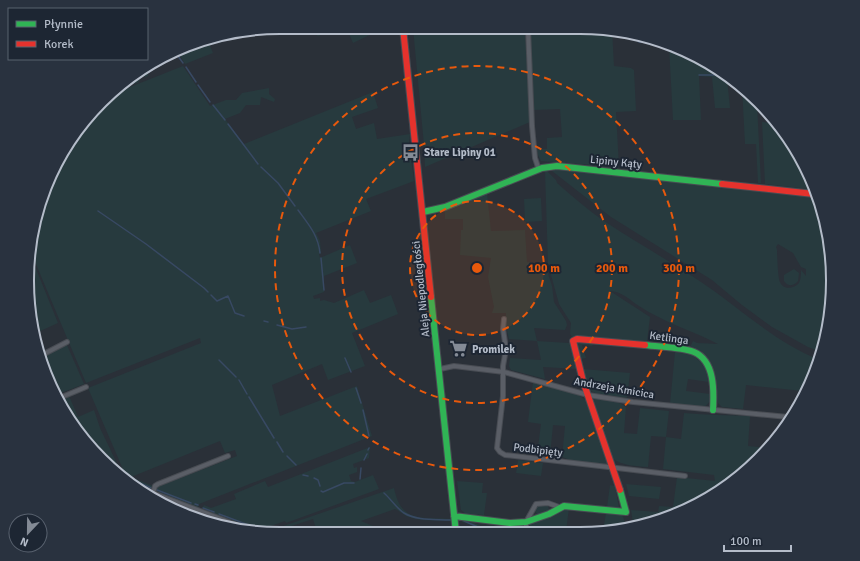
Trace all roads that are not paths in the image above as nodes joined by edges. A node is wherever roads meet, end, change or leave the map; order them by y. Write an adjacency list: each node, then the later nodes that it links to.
1 (404, 34): 5 (street, Aleja Niepodległości)
2 (528, 34): 3 (street)
3 (539, 170): 4 (street, Lipiny Kąty); 5 (street, Lipiny Kąty)
4 (810, 194)
5 (423, 212): 9 (street, Aleja Niepodległości)
6 (504, 319): 10 (street, Podbipięty)
7 (68, 342): 8 (street)
8 (45, 354)
9 (440, 369): 10 (street, Andrzeja Kmicica); 22 (street, Aleja Niepodległości)
10 (504, 372): 12 (street, Andrzeja Kmicica); 17 (street, Podbipięty)
11 (86, 387): 13 (street)
12 (588, 395): 14 (street, Andrzeja Kmicica); 14 (street, Ketlinga); 17 (street)
13 (63, 397)
14 (712, 410): 15 (street, Andrzeja Kmicica)
15 (784, 417)
16 (228, 456): 19 (street)
17 (614, 468): 18 (street, Podbipięty); 21 (street)
18 (685, 476)
19 (153, 492)
20 (160, 496): 23 (street)
21 (559, 507): 24 (street); 24 (street)
22 (454, 516): 24 (street); 25 (street, Aleja Niepodległości)
23 (227, 521)
24 (526, 522): 26 (street)
25 (455, 527)
26 (526, 527)

